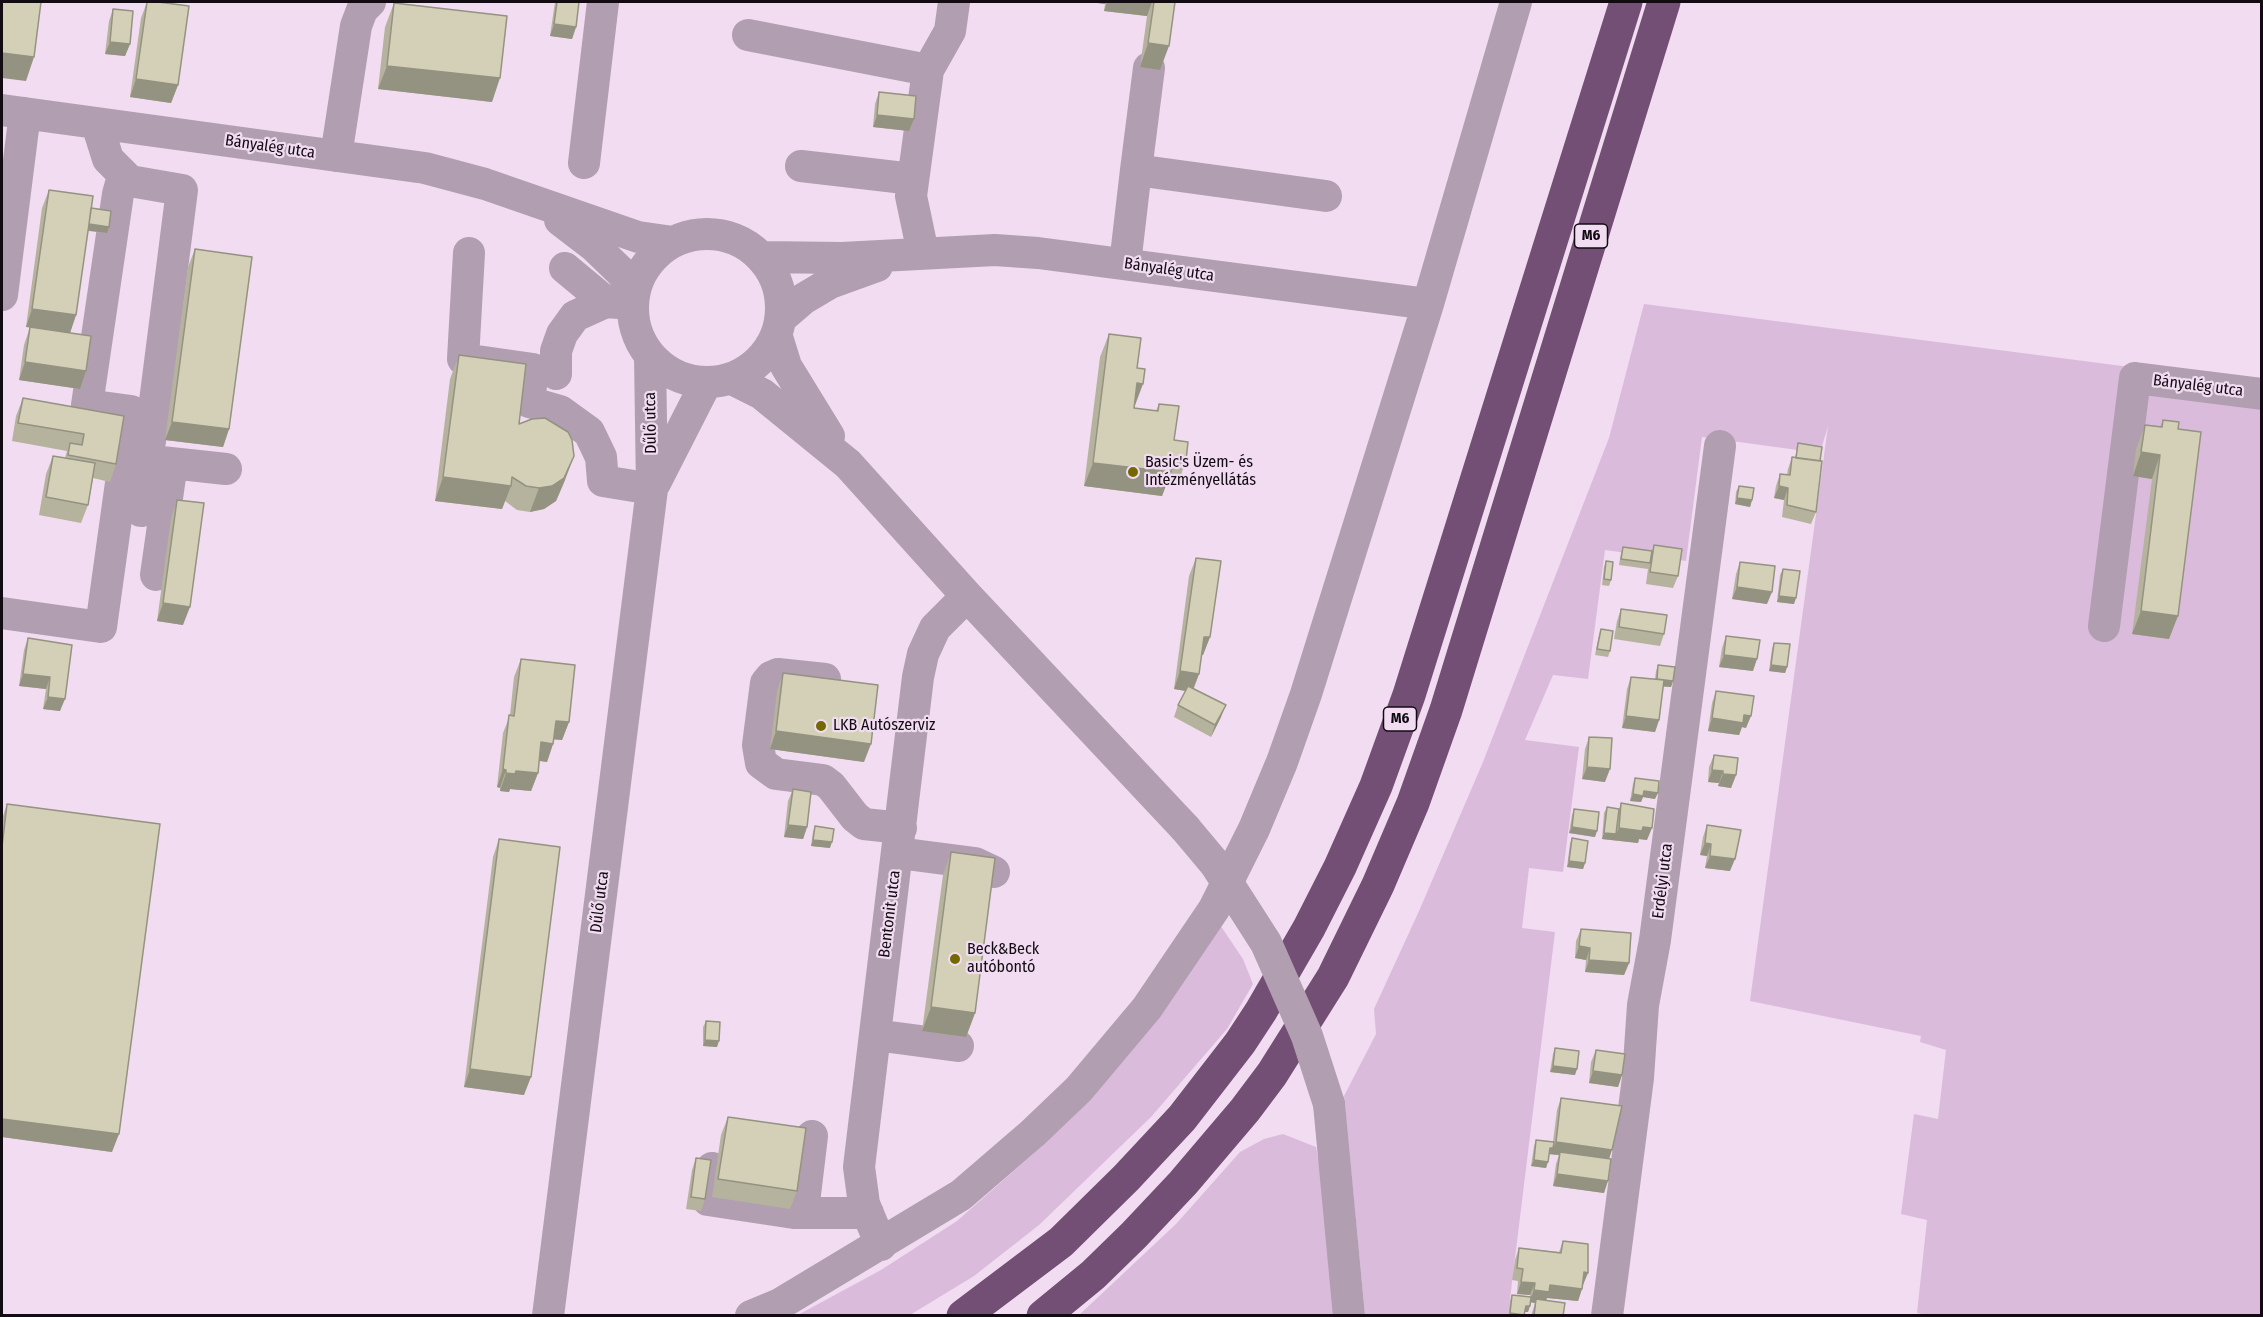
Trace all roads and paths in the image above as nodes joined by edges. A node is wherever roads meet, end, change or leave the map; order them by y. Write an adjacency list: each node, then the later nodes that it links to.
1 (370, 2): 12 (street)
2 (603, 2): 13 (street)
3 (954, 2): 9 (street)
4 (1516, 2): 28 (street)
5 (1626, 2): 56 (highway, M6)
6 (1664, 2): 57 (highway, M6)
7 (748, 35): 9 (street)
8 (1149, 68): 15 (street)
9 (928, 70): 17 (street)
10 (13, 112): 11 (street, Bányalég utca); 26 (street)
11 (97, 124): 12 (street, Bányalég utca); 16 (street)
12 (336, 156): 19 (street, Bányalég utca)
13 (584, 163)
14 (801, 166): 17 (street)
15 (1136, 170): 18 (street); 24 (street)
16 (123, 176): 35 (street); 42 (street)
17 (913, 179): 22 (street)
18 (1326, 196)
19 (534, 203): 20 (street, Bányalég utca); 27 (street, Bányalég utca)
20 (673, 242): 23 (street, Bányalég utca); 27 (street, Bányalég utca)
21 (469, 253): 38 (street)
22 (916, 254): 23 (street, Bányalég utca); 24 (street, Bányalég utca); 29 (street, Bányalég utca)
23 (762, 257): 29 (street, Bányalég utca)
24 (1125, 264): 28 (street, Bányalég utca)
25 (565, 268): 27 (street)
26 (2, 295)
27 (624, 299): 30 (street, Bányalég utca); 31 (street)
28 (1428, 304): 53 (street)
29 (779, 327): 32 (street, Bányalég utca); 36 (street)
30 (650, 356): 32 (street, Bányalég utca); 38 (street, Dűlő utca)
31 (556, 374)
32 (719, 381): 36 (street); 38 (street, Dűlő utca)
33 (2262, 394): 43 (street, Bányalég utca)
34 (1720, 446): 59 (street, Erdélyi utca)
35 (160, 462): 37 (street); 39 (street); 40 (street)
36 (848, 464): 41 (street)
37 (226, 469)
38 (652, 489): 54 (street, Dűlő utca)
39 (141, 512)
40 (156, 575)
41 (967, 597): 45 (street, Bentonit utca); 58 (street, bridge)
42 (2, 613)
43 (2104, 626)
44 (854, 682): 45 (street)
45 (899, 840): 46 (street); 47 (street, Bentonit utca)
46 (994, 872)
47 (874, 1035): 48 (street); 52 (street, Bentonit utca)
48 (958, 1046)
49 (812, 1136): 51 (street)
50 (712, 1168): 51 (street)
51 (803, 1211): 52 (street)
52 (868, 1213): 53 (street, Bentonit utca)
53 (881, 1245): 55 (street)
54 (548, 1316)
55 (751, 1316)
56 (963, 1316)
57 (1043, 1316)
58 (1349, 1316)
59 (1607, 1316)

